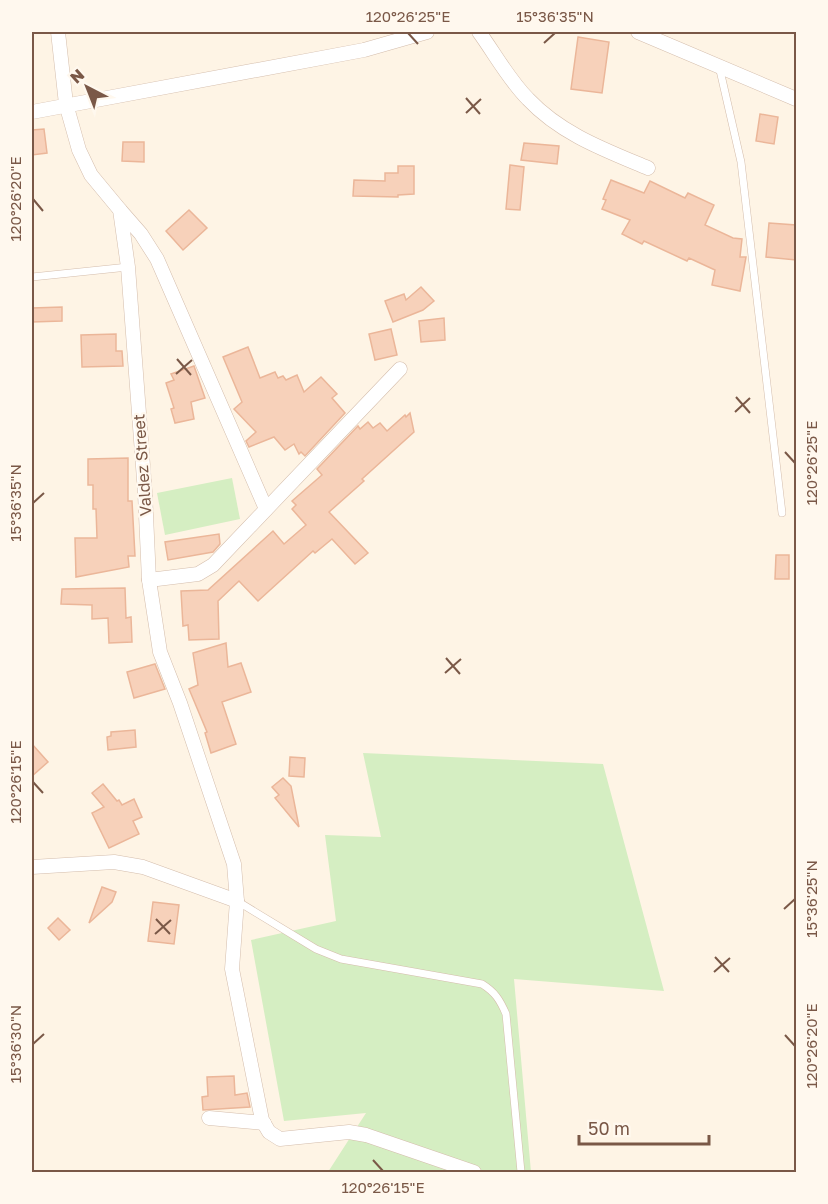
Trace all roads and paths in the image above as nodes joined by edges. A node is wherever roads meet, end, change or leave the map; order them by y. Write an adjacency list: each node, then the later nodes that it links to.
1 (58, 32): 7 (street)
2 (427, 32): 7 (street)
3 (479, 32): 9 (street)
4 (638, 32): 5 (street)
5 (719, 66): 6 (street); 15 (lane)
6 (796, 99)
7 (66, 104): 8 (street); 10 (street)
8 (32, 112)
9 (648, 168)
10 (120, 210): 11 (street, Valdez Street); 14 (street)
11 (128, 267): 12 (lane); 16 (street, Valdez Street)
12 (32, 277)
13 (400, 369): 14 (street)
14 (266, 509): 16 (street)
15 (782, 513)
16 (149, 580): 18 (street, Valdez Street)
17 (32, 867): 18 (street)
18 (237, 901): 20 (street, Valdez Street); 22 (lane)
19 (209, 1118): 20 (street)
20 (264, 1123): 21 (street)
21 (474, 1173)
22 (521, 1173)

